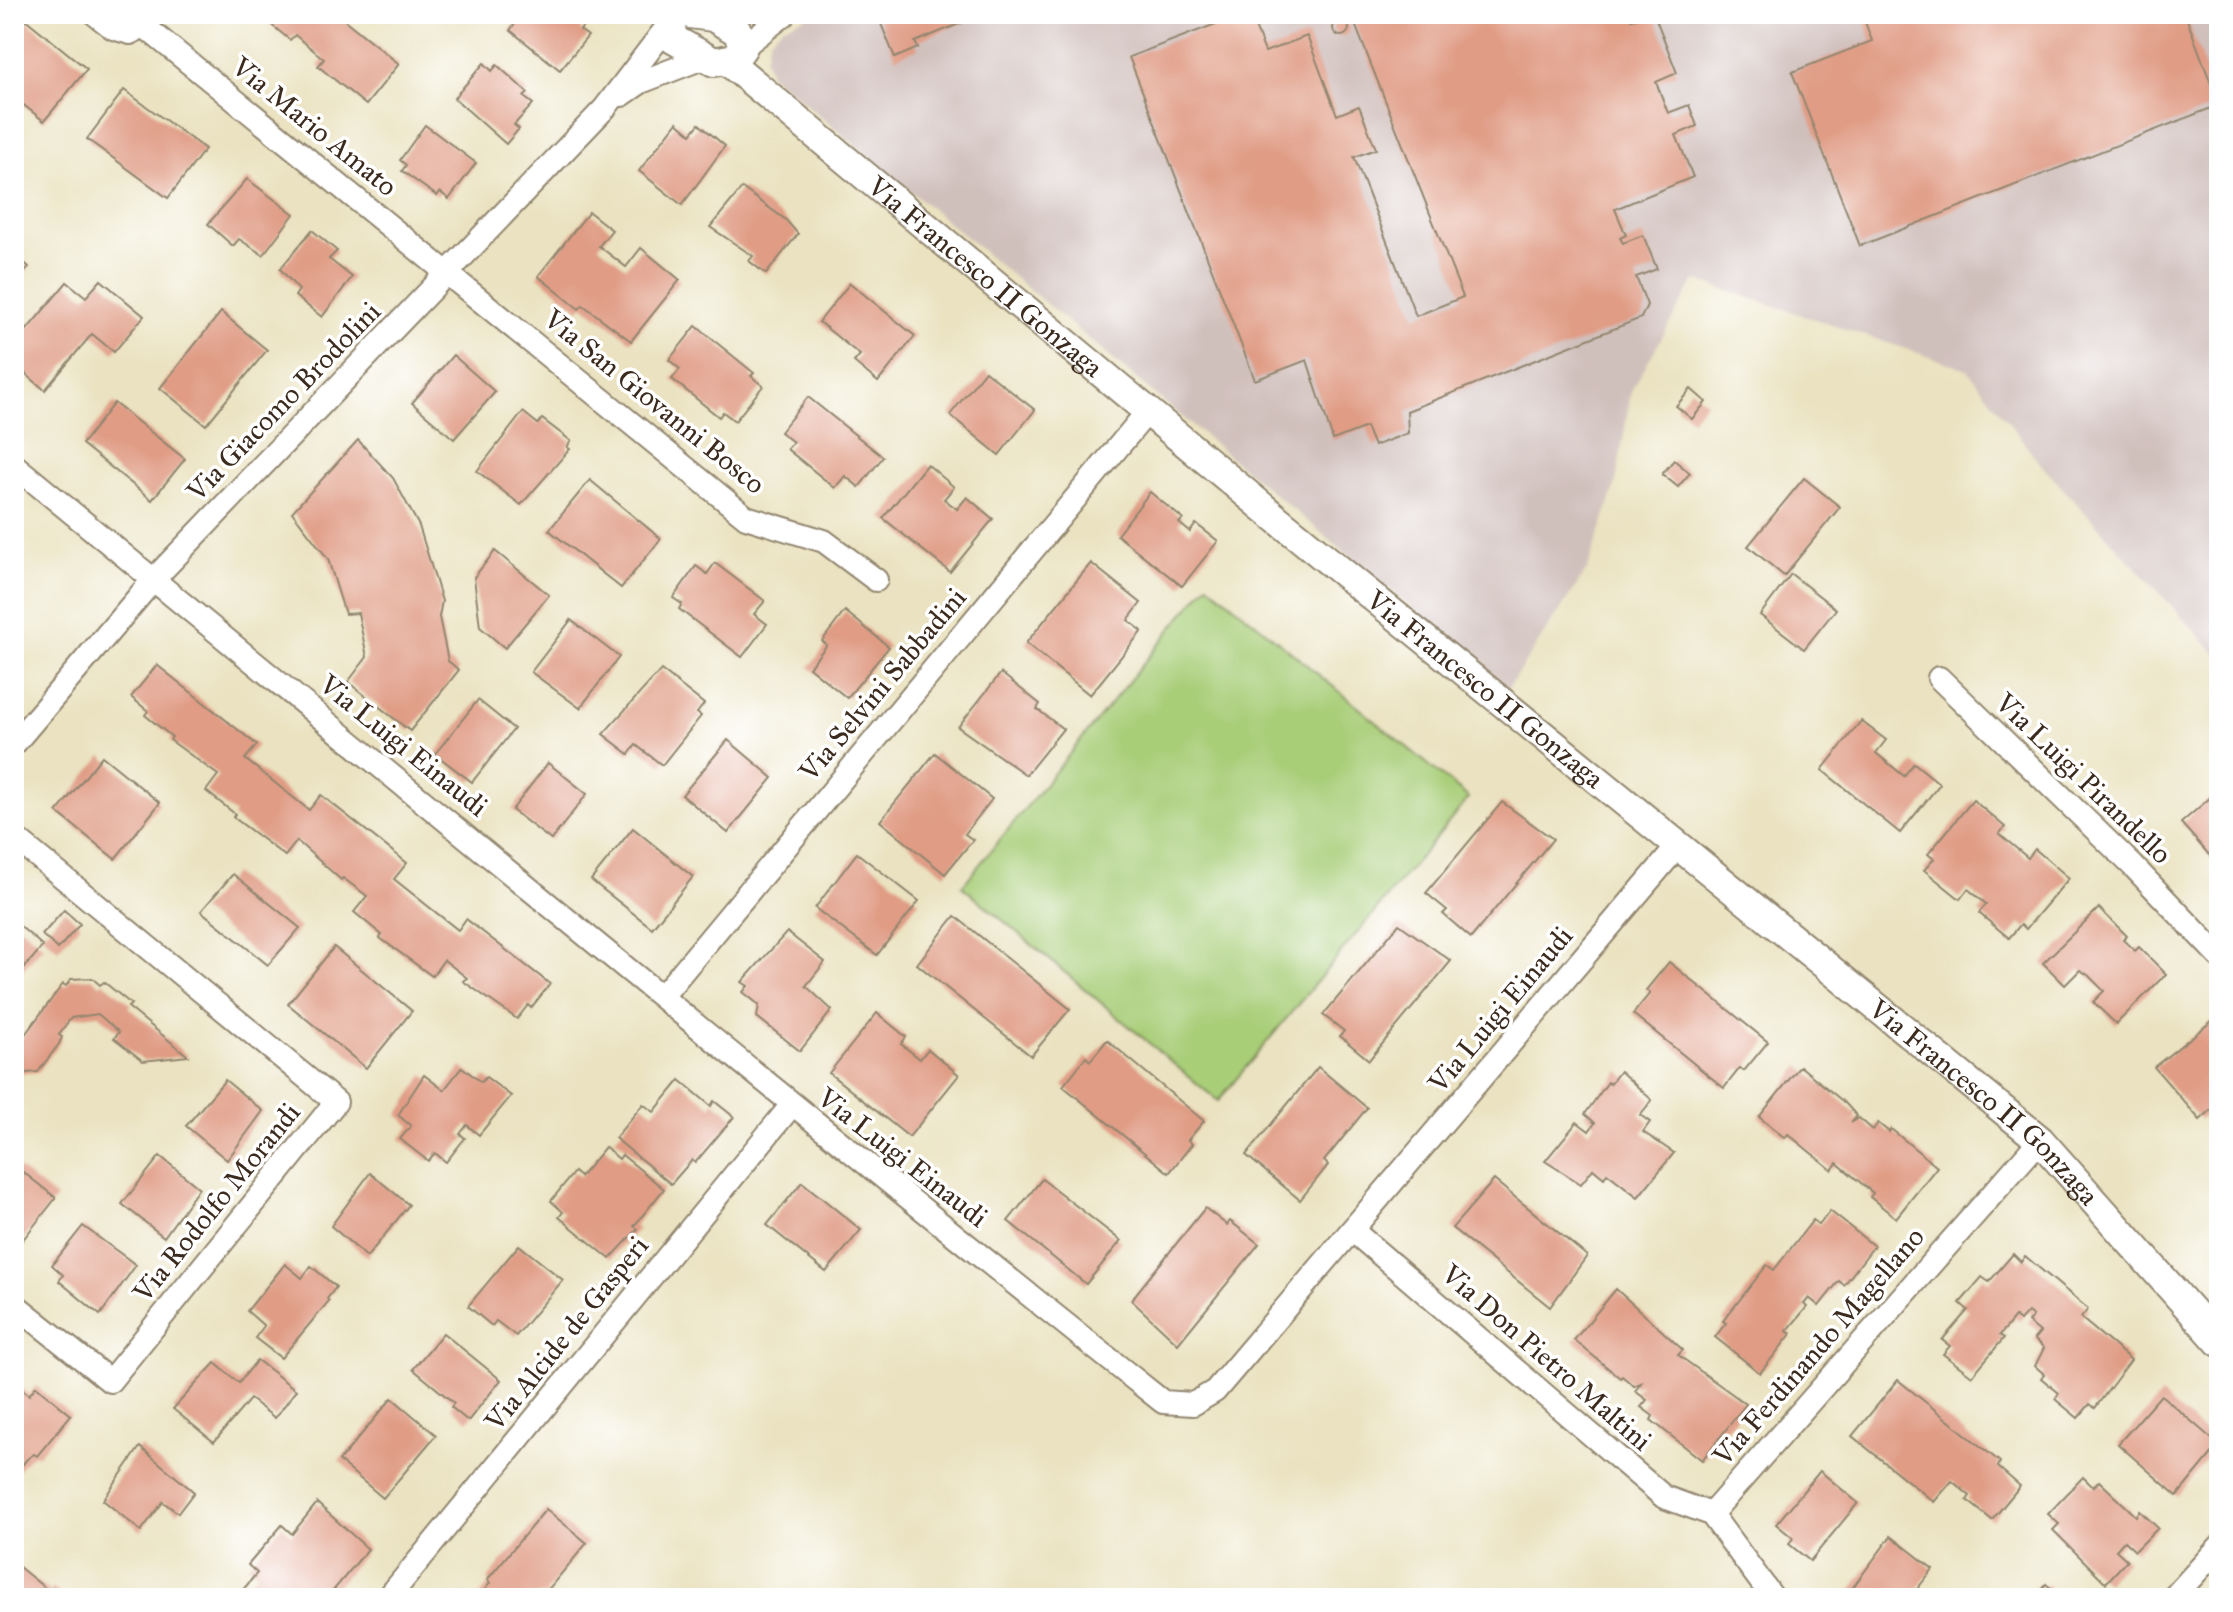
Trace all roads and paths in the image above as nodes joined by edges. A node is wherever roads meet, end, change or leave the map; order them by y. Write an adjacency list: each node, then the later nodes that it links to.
1 (95, 14): 4 (street, Via Mario Amato)
2 (785, 14): 5 (street)
3 (688, 16): 5 (street, Via Francesco II Gonzaga); 5 (street, Via Francesco II Gonzaga); 6 (street)
4 (149, 20): 7 (street, Via Mario Amato)
5 (724, 55): 6 (street); 8 (street, Via Francesco II Gonzaga)
6 (605, 108): 7 (street, Via Giacomo Brodolini)
7 (448, 272): 10 (street, Via Giacomo Brodolini); 11 (street, Via San Giovanni Bosco)
8 (1148, 411): 15 (street, Via Francesco II Gonzaga); 17 (street, Via Selvini Sabbadini)
9 (14, 465): 10 (street, Via Luigi Einaudi)
10 (153, 580): 13 (street, Via Giacomo Brodolini); 17 (street, Via Luigi Einaudi)
11 (876, 580)
12 (1939, 678): 16 (street, Via Luigi Pirandello)
13 (14, 744)
14 (14, 837): 21 (street, Via Rodolfo Morandi)
15 (1678, 846): 19 (street, Via Francesco II Gonzaga); 20 (street, Via Luigi Einaudi)
16 (2219, 956)
17 (663, 995): 18 (street, Via Luigi Einaudi)
18 (791, 1106): 20 (street, Via Luigi Einaudi); 25 (street, Via Alcide de Gasperi)
19 (2040, 1140): 22 (street, Via Francesco II Gonzaga); 23 (street, Via Ferdinando Magellano)
20 (1352, 1230): 23 (street, Via Don Pietro Maltini)
21 (14, 1304)
22 (2219, 1342)
23 (1711, 1514): 26 (street)
24 (2219, 1547): 27 (street)
25 (388, 1598)
26 (1773, 1598)
27 (2173, 1598)

